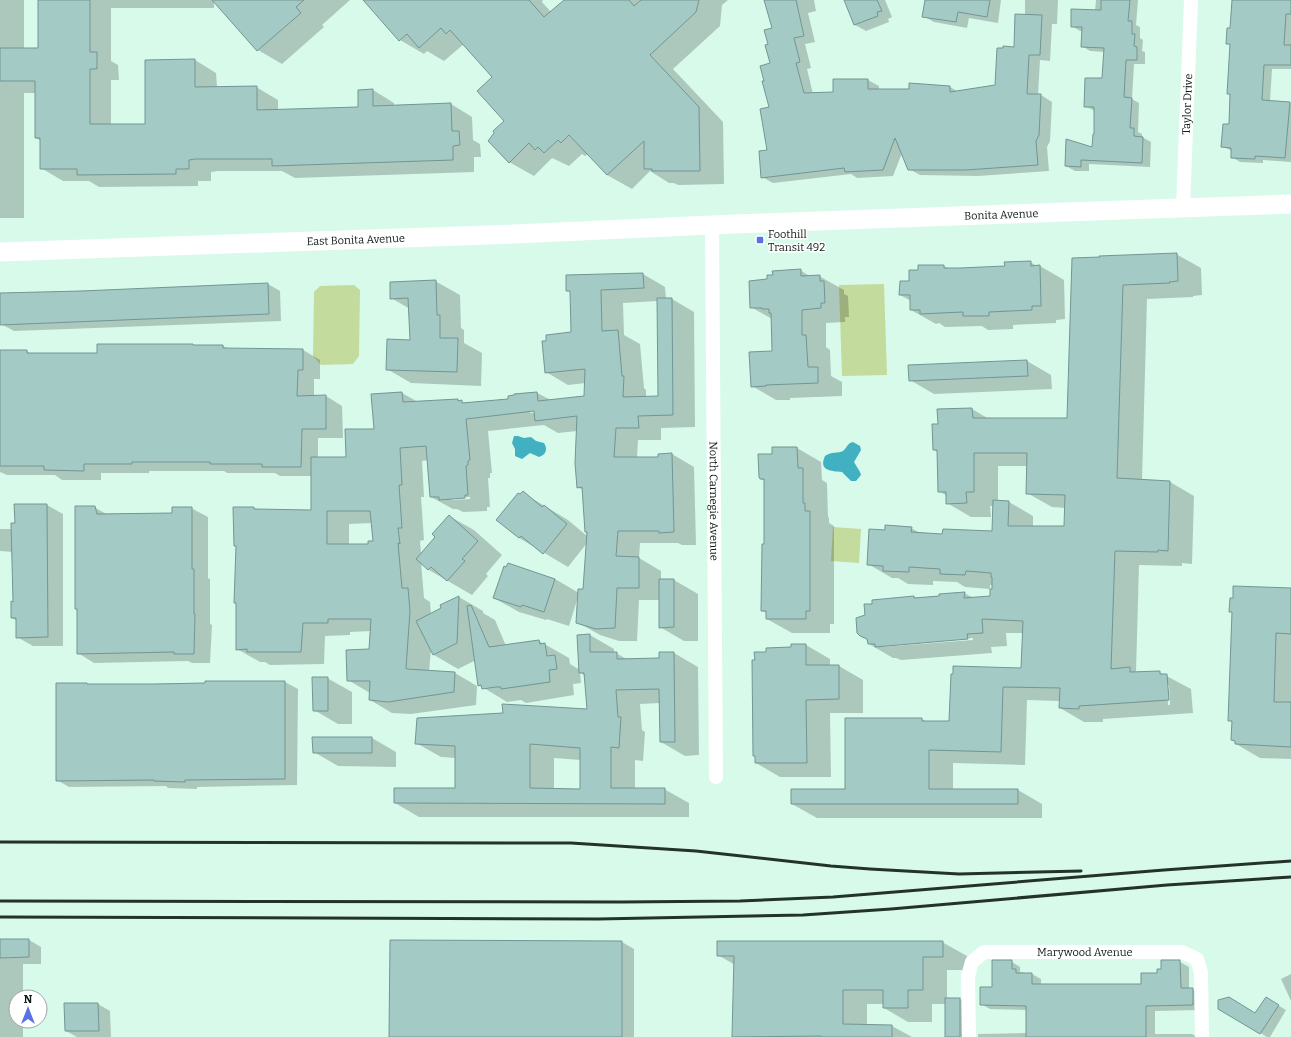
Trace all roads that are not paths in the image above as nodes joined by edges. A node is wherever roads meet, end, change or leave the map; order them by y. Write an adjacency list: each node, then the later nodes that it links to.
1 (1191, 0): 3 (street, Taylor Drive)
2 (1291, 204): 3 (main road, Bonita Avenue)
3 (1183, 207): 4 (main road, Bonita Avenue)
4 (712, 225): 5 (main road, East Bonita Avenue); 6 (street, North Carnegie Avenue)
5 (0, 252)
6 (716, 777)
7 (969, 1037): 8 (street, Marywood Avenue)
8 (1202, 1037)

